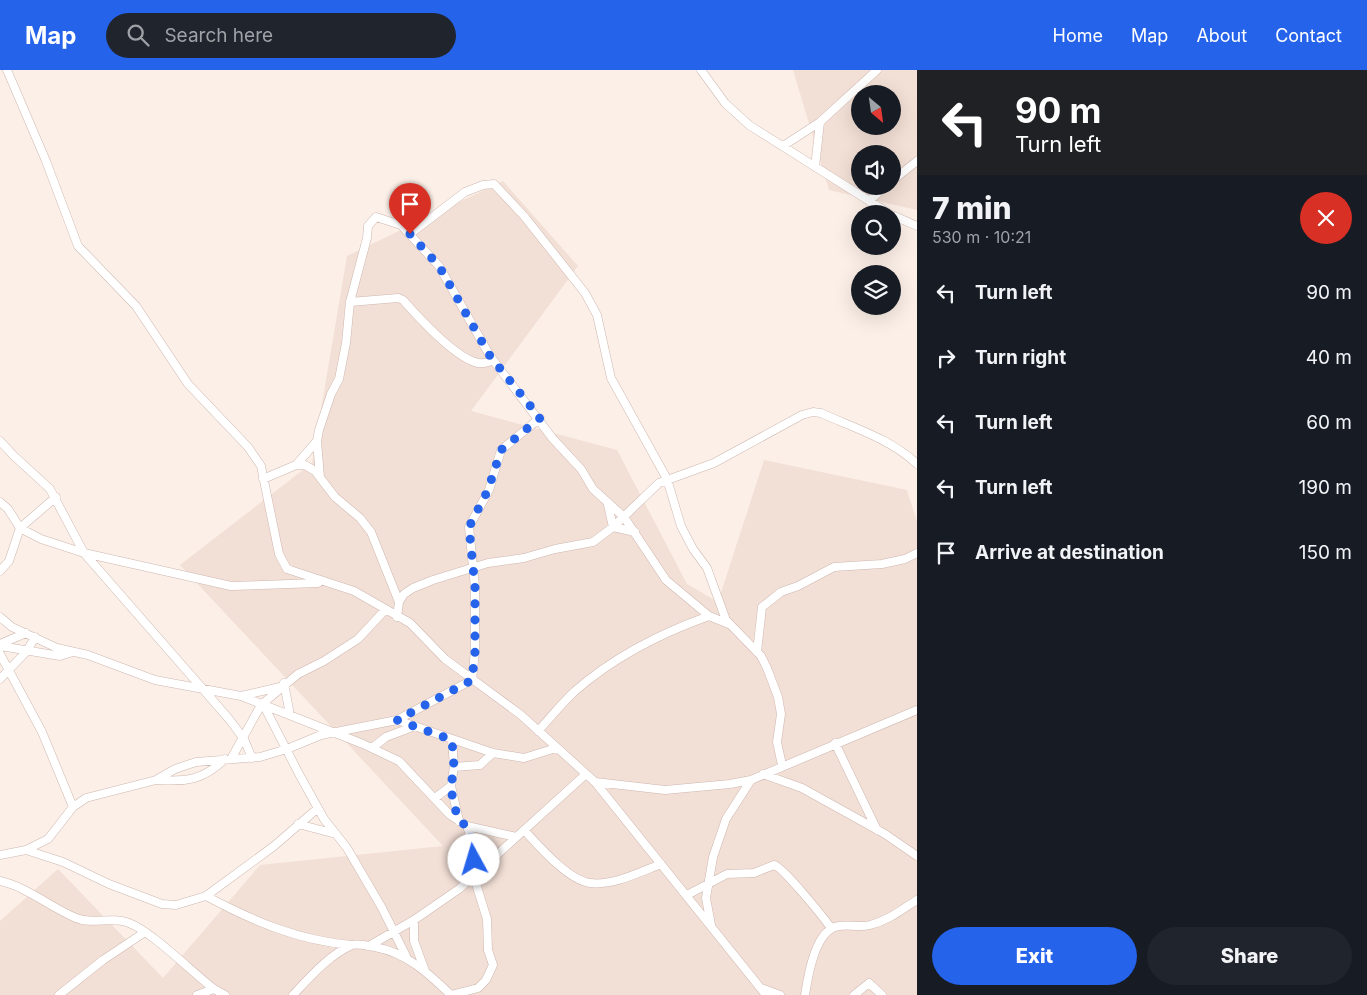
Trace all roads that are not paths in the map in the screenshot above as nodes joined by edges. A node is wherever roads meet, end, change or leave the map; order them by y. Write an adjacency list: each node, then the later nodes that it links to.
1 (7, 70): 23 (street)
2 (701, 70): 5 (street)
3 (877, 70): 4 (street)
4 (820, 122): 5 (street); 7 (street)
5 (783, 146): 7 (street)
6 (917, 161): 8 (street)
7 (815, 167): 10 (street)
8 (901, 174)
9 (876, 195): 10 (street)
10 (869, 201): 11 (street)
11 (876, 205)
12 (901, 219): 13 (street)
13 (917, 226)
14 (410, 234): 15 (street); 16 (street); 24 (street)
15 (350, 302): 16 (street); 18 (street)
16 (493, 360): 17 (street)
17 (540, 418): 27 (street); 34 (street)
18 (317, 440): 21 (street); 22 (street)
19 (0, 441): 25 (street)
20 (917, 464): 24 (street)
21 (296, 465): 22 (street); 23 (street)
22 (320, 477): 37 (street)
23 (263, 478): 36 (street)
24 (668, 479): 28 (street); 39 (street)
25 (56, 496): 30 (street); 33 (street)
26 (0, 502): 30 (street)
27 (608, 505): 28 (street); 29 (street)
28 (624, 517): 29 (street); 31 (street)
29 (613, 527): 31 (street); 34 (street)
30 (20, 528): 33 (street); 35 (street)
31 (635, 532): 42 (street)
32 (917, 553): 46 (street)
33 (84, 554): 36 (street); 57 (street)
34 (473, 568): 37 (street); 55 (street)
35 (0, 571)
36 (327, 583): 38 (street)
37 (399, 602): 41 (street)
38 (384, 610): 41 (street); 56 (street)
39 (723, 611): 42 (street); 43 (street)
40 (0, 617): 45 (street)
41 (397, 617): 55 (street)
42 (712, 617): 43 (street); 65 (street)
43 (730, 625): 44 (street)
44 (738, 631): 46 (street); 51 (street)
45 (26, 633): 47 (street); 48 (street)
46 (758, 635): 51 (street)
47 (35, 638): 49 (street); 50 (street)
48 (0, 645): 49 (street)
49 (27, 651): 50 (street); 53 (street)
50 (75, 652): 57 (street)
51 (757, 652): 77 (street)
52 (0, 654): 53 (street)
53 (8, 670): 54 (street); 86 (street)
54 (0, 679)
55 (472, 680): 62 (street); 65 (street)
56 (282, 685): 58 (street); 59 (street); 61 (street)
57 (203, 689): 58 (street); 67 (street)
58 (241, 696): 59 (street)
59 (263, 706): 61 (street); 67 (street); 73 (street)
60 (917, 710): 69 (street)
61 (290, 715): 66 (street)
62 (397, 720): 63 (street); 64 (street)
63 (415, 726): 68 (street); 71 (street)
64 (365, 727): 66 (street); 70 (street)
65 (538, 731): 72 (street)
66 (331, 733): 70 (street); 73 (street)
67 (244, 739): 75 (street); 76 (street)
68 (452, 740): 74 (street); 78 (street)
69 (835, 743): 77 (street); 92 (street)
70 (363, 744): 71 (street)
71 (372, 748): 85 (street)
72 (556, 748): 74 (street); 79 (street)
73 (287, 750): 75 (street); 87 (street)
74 (493, 753): 78 (street)
75 (252, 758): 76 (street)
76 (228, 759): 81 (street); 81 (street)
77 (782, 765): 80 (street)
78 (454, 767): 84 (street)
79 (586, 774): 83 (street); 91 (street)
80 (763, 774): 82 (street); 92 (street)
81 (156, 780): 86 (street)
82 (751, 780): 83 (street); 101 (street)
83 (595, 782): 98 (street)
84 (451, 786): 85 (street); 88 (street)
85 (435, 798): 88 (street)
86 (73, 807): 95 (street)
87 (318, 808): 89 (street); 93 (street)
88 (459, 821): 90 (street)
89 (298, 824): 93 (street); 103 (street)
90 (467, 826): 94 (street); 99 (street)
91 (524, 830): 94 (street); 98 (street)
92 (877, 830): 97 (street)
93 (336, 834): 108 (street)
94 (516, 837): 99 (street)
95 (26, 850): 96 (street); 103 (street)
96 (0, 855)
97 (917, 856)
98 (661, 864): 102 (street)
99 (473, 874): 105 (street); 120 (street)
100 (0, 881): 109 (street)
101 (708, 883): 102 (street); 106 (street); 107 (street)
102 (687, 895): 106 (street)
103 (206, 896): 110 (street)
104 (917, 900): 107 (street)
105 (414, 920): 108 (street); 113 (street)
106 (711, 925): 114 (street)
107 (831, 928): 123 (street)
108 (393, 931): 111 (street); 112 (street)
109 (144, 932): 115 (street); 116 (street)
110 (352, 945): 111 (street); 119 (street)
111 (369, 946): 112 (street)
112 (406, 956): 113 (street)
113 (425, 971): 120 (street)
114 (760, 987): 121 (street); 122 (street)
115 (214, 990): 117 (street); 118 (street)
116 (60, 995)
117 (197, 995)
118 (225, 995)
119 (293, 995)
120 (451, 995)
121 (766, 995)
122 (780, 995)
123 (805, 995)
124 (854, 995): 125 (street)
125 (882, 995)

